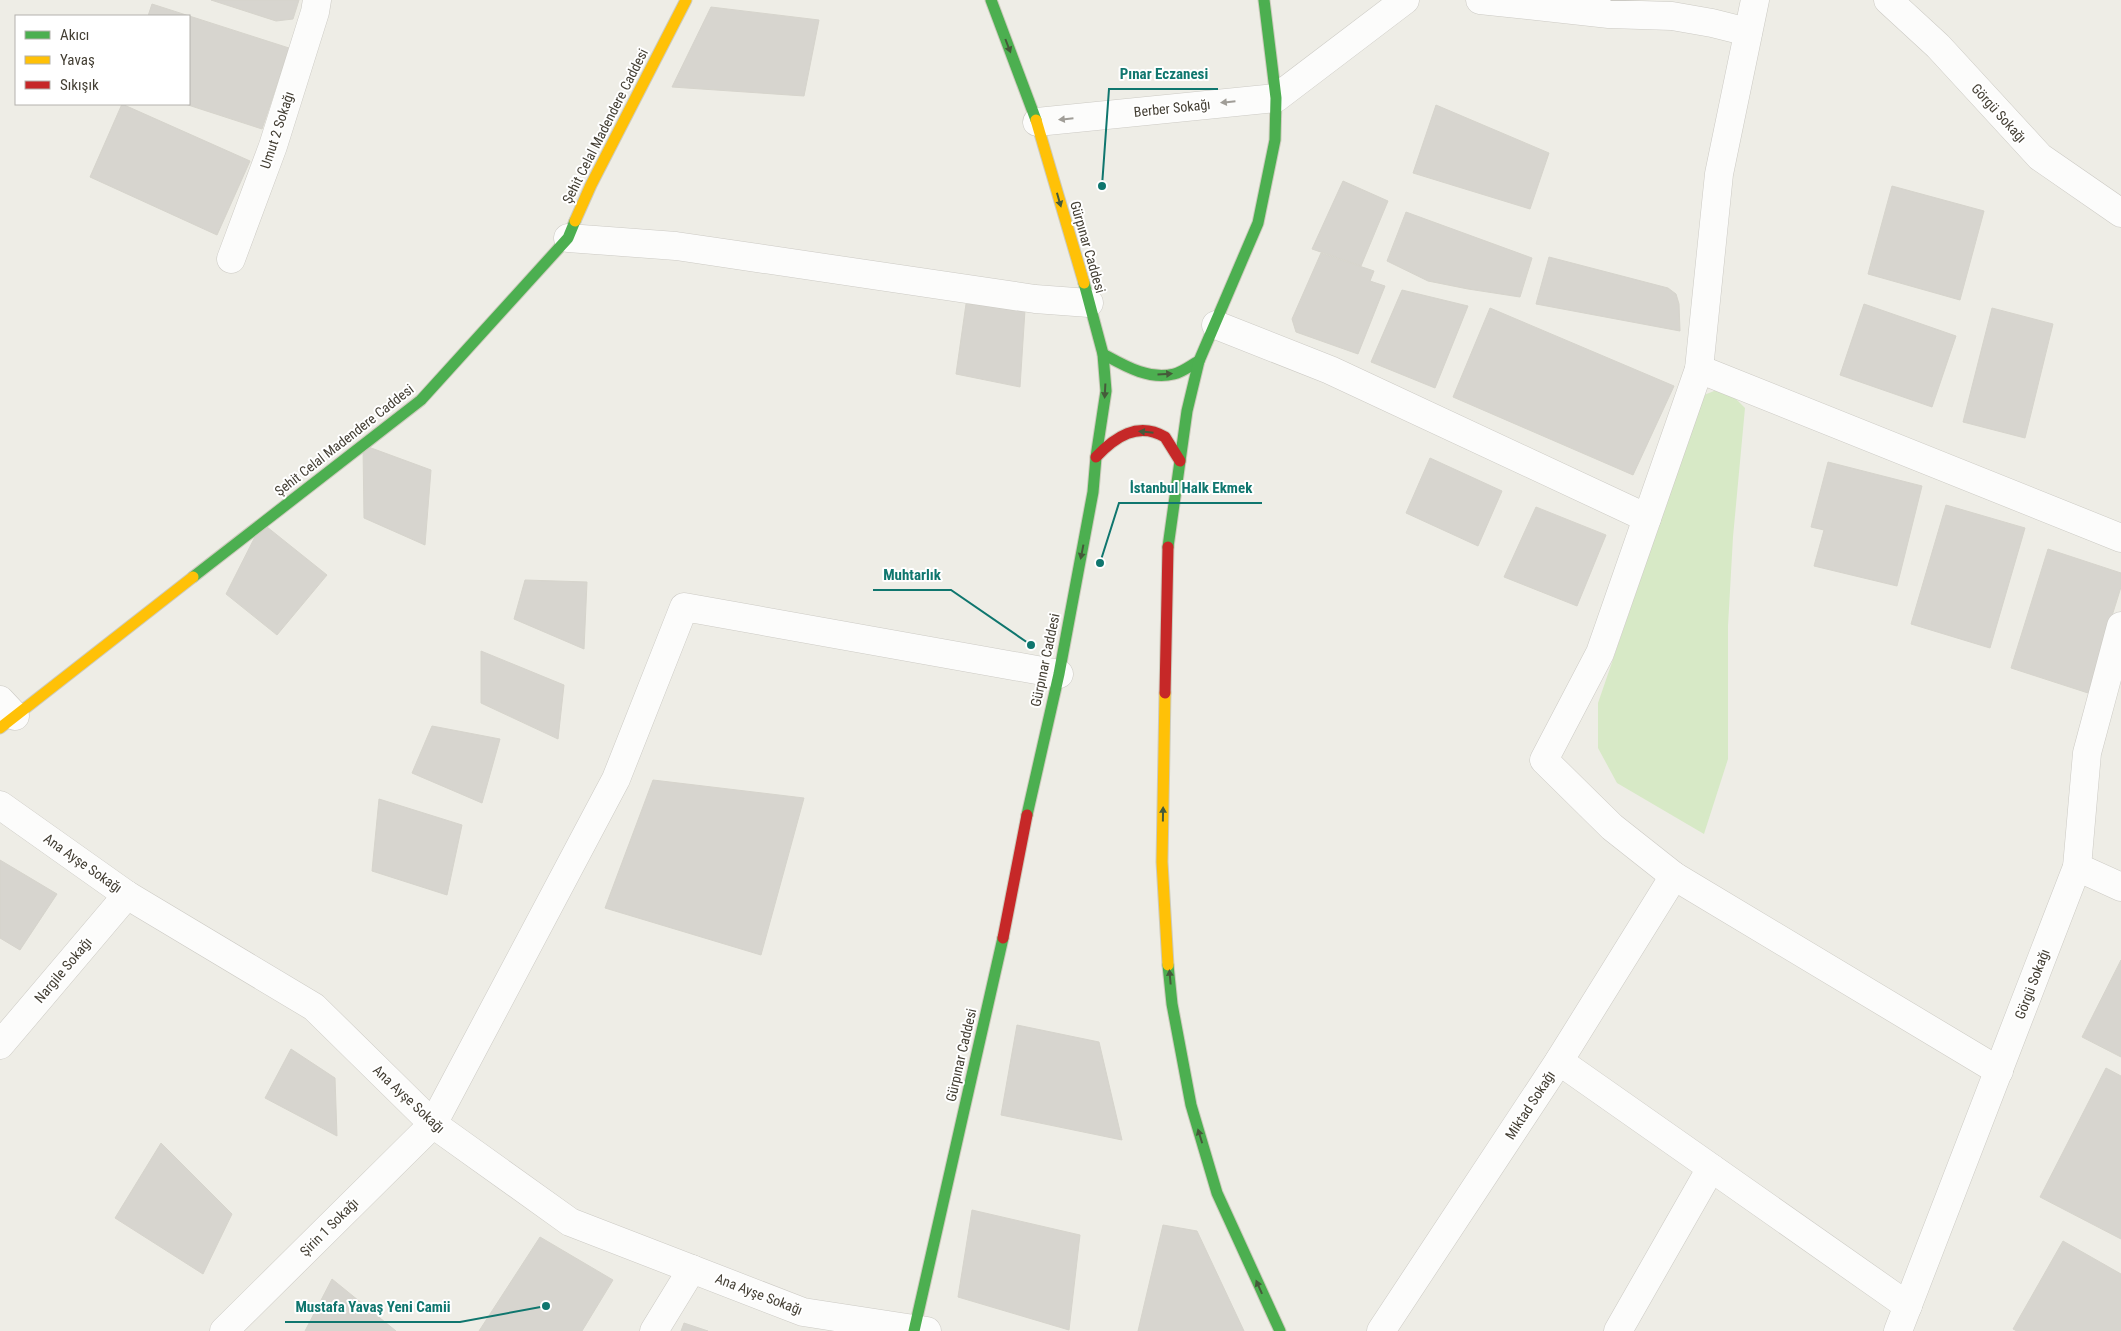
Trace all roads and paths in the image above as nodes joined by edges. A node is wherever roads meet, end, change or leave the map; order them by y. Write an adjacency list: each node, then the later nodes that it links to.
1 (317, 0): 15 (street, Umut 2 Sokağı)
2 (686, 0): 14 (main road, Şehit Celal Madendere Caddesi)
3 (991, 0): 12 (main road, Gürpınar Caddesi, one-way to 12)
4 (1264, 0): 11 (main road)
5 (1405, 0): 11 (street)
6 (1480, 0): 9 (street)
7 (1755, 0): 10 (street)
8 (1888, 0): 13 (street, Görgü Sokağı)
9 (1610, 7): 10 (street)
10 (1748, 32): 20 (street)
11 (1276, 98): 12 (street, Berber Sokağı, one-way to 12); 17 (main road)
12 (1037, 122): 16 (main road, Gürpınar Caddesi, one-way to 16)
13 (2121, 213)
14 (568, 238): 16 (street); 27 (main road, Şehit Celal Madendere Caddesi)
15 (231, 259)
16 (1089, 303): 18 (main road, Gürpınar Caddesi)
17 (1216, 324): 19 (main road); 23 (street)
18 (1103, 354): 19 (main road, one-way to 19); 21 (main road, Gürpınar Caddesi, one-way to 21)
19 (1199, 361): 22 (main road)
20 (1700, 369): 23 (street); 24 (street)
21 (1096, 457): 22 (main road, one-way to 21); 26 (main road, Gürpınar Caddesi, one-way to 26)
22 (1180, 461): 43 (main road, one-way to 22)
23 (1647, 518): 30 (street)
24 (2121, 538)
25 (2121, 626): 29 (street, Görgü Sokağı)
26 (1059, 674): 36 (street, Şirin 1 Sokağı); 40 (main road, Gürpınar Caddesi)
27 (5, 715)
28 (0, 806): 32 (street, Ana Ayşe Sokağı)
29 (2077, 867): 31 (street); 35 (street, Görgü Sokağı)
30 (1674, 876): 34 (street, Miktad Sokağı); 35 (street)
31 (2121, 886)
32 (127, 894): 33 (street, Nargile Sokağı); 36 (street, Ana Ayşe Sokağı)
33 (0, 1045)
34 (1559, 1061): 37 (street); 44 (street, Miktad Sokağı)
35 (1999, 1071): 39 (street, Görgü Sokağı)
36 (433, 1124): 38 (street, Ana Ayşe Sokağı); 41 (street, Şirin 1 Sokağı)
37 (1710, 1168): 39 (street); 45 (street)
38 (692, 1269): 40 (street, Ana Ayşe Sokağı); 42 (street)
39 (1902, 1323)
40 (919, 1330)
41 (224, 1331)
42 (654, 1331)
43 (1280, 1331)
44 (1381, 1331)
45 (1618, 1331)

